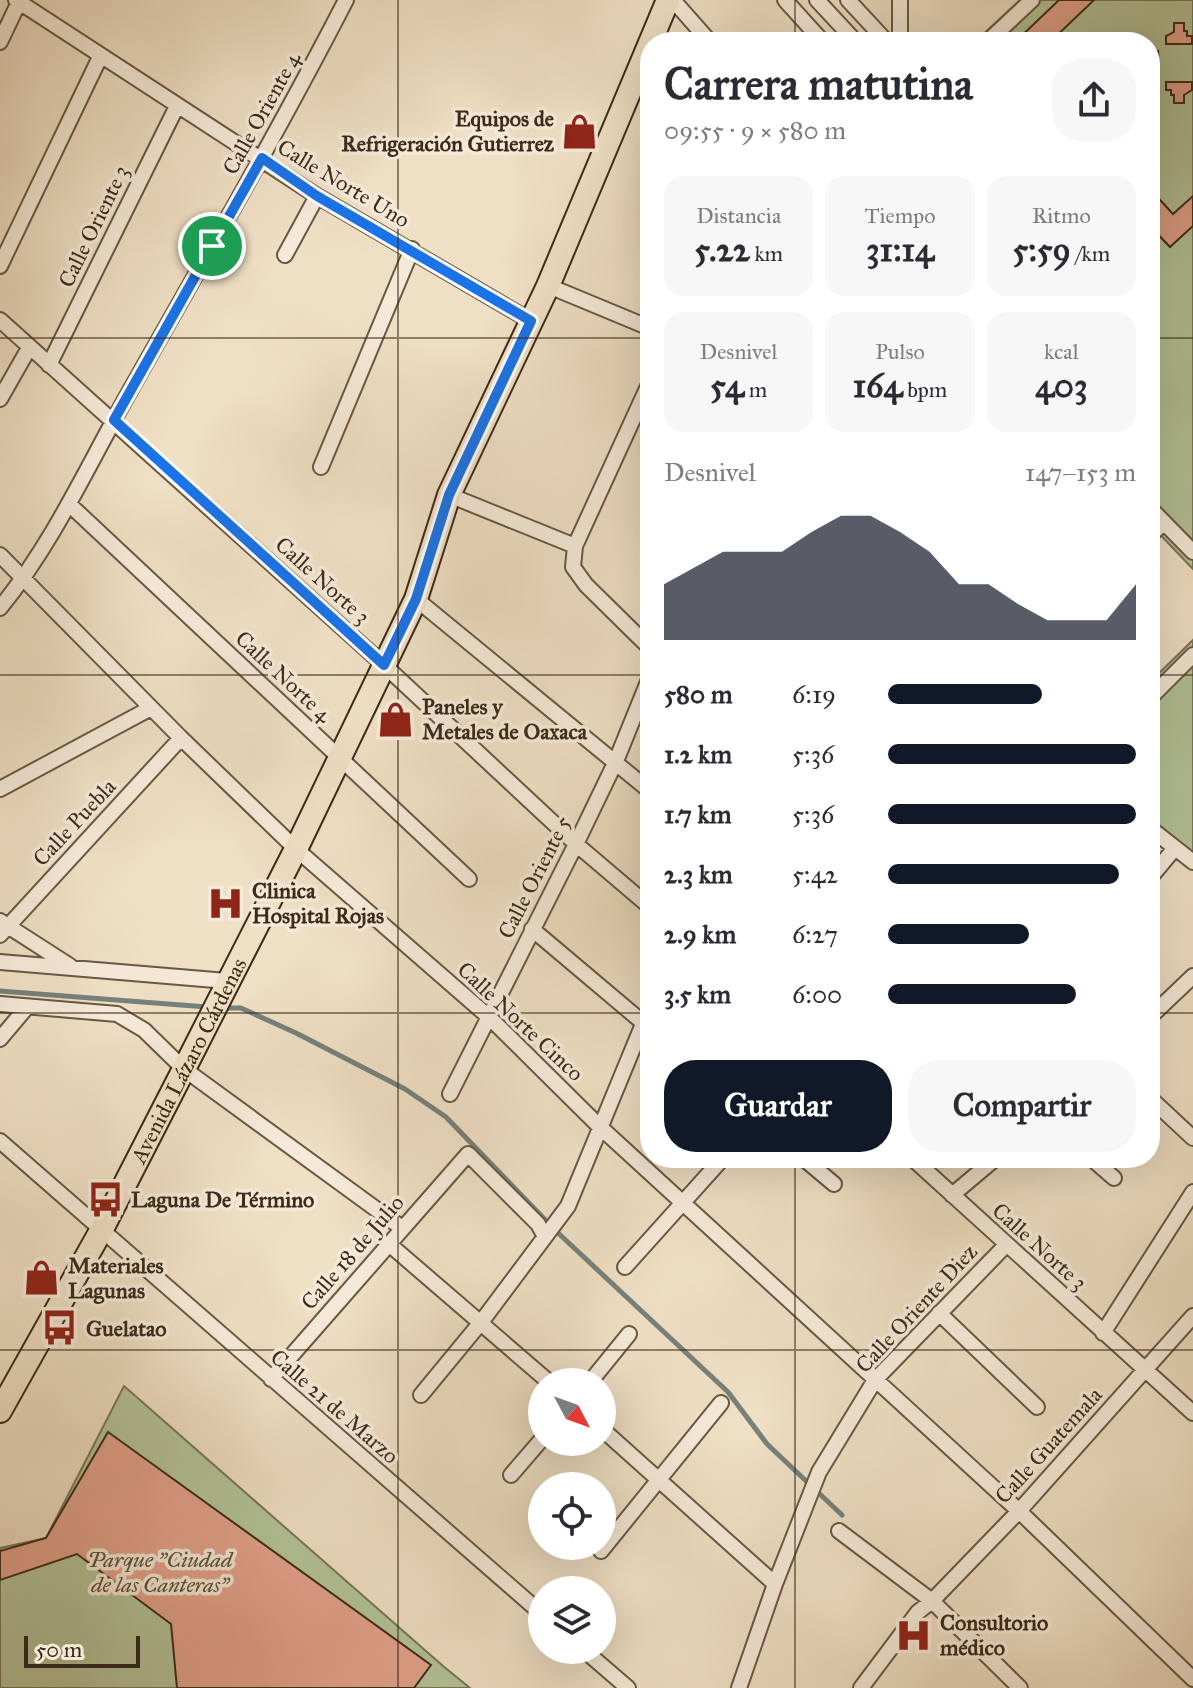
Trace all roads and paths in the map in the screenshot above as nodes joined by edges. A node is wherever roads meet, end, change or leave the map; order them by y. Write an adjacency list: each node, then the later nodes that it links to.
1 (346, 0): 20 (street, Calle Oriente 4)
2 (671, 0): 9 (main road, Avenida Lázaro Cárdenas); 10 (street)
3 (785, 0): 11 (street)
4 (817, 0): 12 (street)
5 (848, 0): 13 (street)
6 (900, 0): 14 (street)
7 (1032, 0): 15 (street)
8 (17, 1): 16 (street); 17 (street, Calle Norte Uno)
9 (657, 32)
10 (701, 32)
11 (814, 32)
12 (847, 32)
13 (878, 32)
14 (900, 32)
15 (998, 32)
16 (0, 42)
17 (100, 57): 19 (street, Calle Norte Uno); 24 (street)
18 (640, 71): 27 (main road, Avenida Lázaro Cárdenas)
19 (177, 106): 20 (street, Calle Norte Uno); 30 (street, Calle Oriente 3)
20 (262, 158): 21 (street, Calle Norte Uno); 33 (street, Calle Oriente 4)
21 (317, 196): 22 (street, Calle Norte Uno); 23 (street)
22 (412, 249): 27 (street, Calle Norte Uno); 34 (street)
23 (285, 255)
24 (0, 266)
25 (556, 289): 28 (street)
26 (0, 320): 29 (street, Calle Norte 3)
27 (531, 321): 35 (main road, Avenida Lázaro Cárdenas)
28 (640, 324)
29 (29, 348): 30 (street, Calle Norte 3); 31 (street)
30 (49, 365): 33 (street, Calle Norte 3)
31 (0, 399)
32 (640, 404): 40 (street)
33 (114, 420): 36 (street, Calle Oriente 4); 48 (street, Calle Norte 3)
34 (321, 467)
35 (449, 495): 40 (street); 44 (main road, Avenida Lázaro Cárdenas)
36 (70, 505): 43 (street, Calle Oriente 4); 53 (street, Calle Norte 4)
37 (1160, 518): 38 (street)
38 (1164, 522): 39 (street); 41 (street)
39 (1160, 526)
40 (575, 546): 46 (street)
41 (1193, 552)
42 (0, 555): 43 (street, Calle Norte Cinco)
43 (23, 580): 45 (street, Calle Oriente 4); 51 (street, Calle Norte Cinco)
44 (416, 599): 48 (main road, Avenida Lázaro Cárdenas); 54 (street)
45 (0, 608)
46 (640, 638)
47 (1193, 655): 49 (street)
48 (384, 665): 53 (main road, Avenida Lázaro Cárdenas); 58 (street, Calle Norte 3)
49 (1160, 688)
50 (640, 702): 54 (street, Calle Oriente 5)
51 (151, 708): 52 (street, Calle Norte Cinco); 56 (street)
52 (181, 738): 60 (street, Calle Norte Cinco); 65 (street, Calle Puebla)
53 (339, 759): 60 (main road, Avenida Lázaro Cárdenas); 63 (street, Calle Norte 4)
54 (616, 761): 55 (street); 58 (street, Calle Oriente 5)
55 (640, 782)
56 (0, 789)
57 (1160, 836): 59 (street)
58 (576, 844): 64 (street, Calle Norte 3); 66 (street, Calle Oriente 5)
59 (1175, 848): 61 (street); 62 (street)
60 (296, 849): 70 (main road, Avenida Lázaro Cárdenas); 74 (street, Calle Norte Cinco)
61 (1193, 862)
62 (1160, 866)
63 (469, 879)
64 (640, 898)
65 (2, 928): 68 (street)
66 (532, 929): 74 (street, Calle Oriente 5); 75 (street)
67 (0, 962): 68 (street)
68 (73, 968): 70 (street)
69 (1193, 976): 73 (street)
70 (219, 999): 78 (main road, Avenida Lázaro Cárdenas)
71 (0, 1004): 72 (street)
72 (27, 1007): 77 (street); 78 (street)
73 (1160, 1007)
74 (490, 1018): 79 (street, Calle Oriente 5); 81 (street, Calle Norte Cinco)
75 (640, 1020)
76 (640, 1038): 81 (street)
77 (0, 1039)
78 (184, 1069): 96 (street); 97 (main road, Avenida Lázaro Cárdenas)
79 (450, 1094)
80 (1160, 1107): 82 (street)
81 (600, 1127): 84 (street, Calle Norte Cinco); 98 (street)
82 (1193, 1138)
83 (0, 1141): 97 (street, Calle 21 de Marzo)
84 (640, 1164)
85 (645, 1168): 95 (street, Calle Norte Cinco)
86 (714, 1168): 95 (street)
87 (815, 1168): 92 (street)
88 (923, 1168): 94 (street, Calle Norte 3)
89 (984, 1168): 94 (street)
90 (1102, 1168): 91 (street)
91 (1114, 1178)
92 (834, 1184)
93 (1193, 1192): 105 (street)
94 (952, 1195): 100 (street, Calle Norte 3)
95 (683, 1203): 101 (street); 112 (street, Calle Norte Cinco)
96 (402, 1228): 98 (street, Calle 18 de Julio); 99 (street, Calle 18 de Julio)
97 (102, 1229): 110 (main road, Avenida Lázaro Cárdenas); 111 (street, Calle 21 de Marzo)
98 (546, 1233): 104 (street)
99 (389, 1244): 104 (street); 111 (street, Calle 18 de Julio)
100 (1006, 1245): 102 (street, Calle Oriente Diez); 105 (street, Calle Norte 3)
101 (625, 1267)
102 (939, 1313): 112 (street, Calle Oriente Diez); 115 (street)
103 (1193, 1316): 109 (street, Calle Guatemala)
104 (482, 1321): 107 (street); 113 (street)
105 (1103, 1333): 109 (street, Calle Norte 3)
106 (629, 1334): 108 (street)
107 (534, 1368)
108 (601, 1368)
109 (1145, 1370): 117 (street, Calle Norte 3); 122 (street, Calle Guatemala)
110 (8, 1378): 116 (main road, Avenida Lázaro Cárdenas)
111 (271, 1379): 127 (street, Calle 21 de Marzo)
112 (875, 1380): 122 (street, Calle Norte Cinco); 125 (street, Calle Oriente Diez)
113 (421, 1395)
114 (721, 1403): 121 (street)
115 (1037, 1407)
116 (0, 1411)
117 (1193, 1413)
118 (616, 1442): 121 (street)
119 (528, 1455): 120 (street)
120 (511, 1475)
121 (658, 1479): 124 (street); 125 (street)
122 (1019, 1511): 126 (street, Calle Guatemala); 129 (street, Calle Norte Cinco)
123 (839, 1531): 126 (street)
124 (616, 1532)
125 (775, 1584): 132 (street, Calle Oriente Diez)
126 (932, 1601): 130 (street); 133 (street, Calle Guatemala)
127 (528, 1602)
128 (600, 1664): 131 (street)
129 (1193, 1679)
130 (1005, 1682): 134 (street)
131 (628, 1688)
132 (739, 1688)
133 (861, 1688)
134 (1020, 1688)

